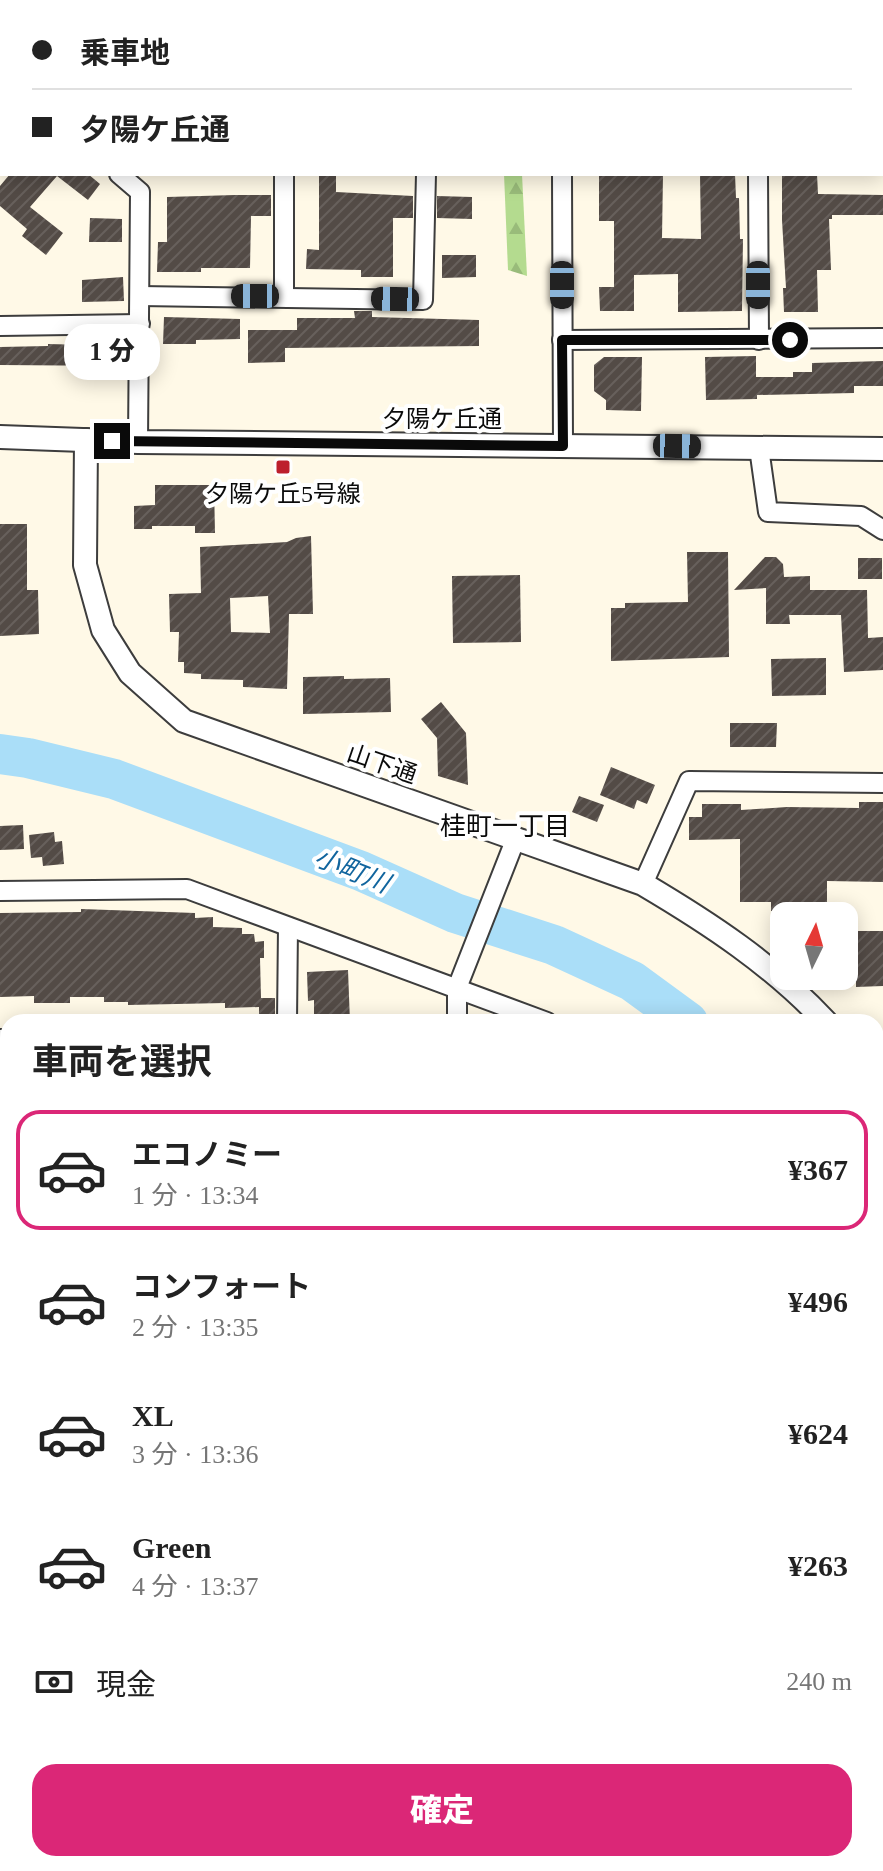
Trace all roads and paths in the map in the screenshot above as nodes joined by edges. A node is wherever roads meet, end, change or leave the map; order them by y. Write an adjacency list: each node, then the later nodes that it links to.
1 (121, 176): 6 (street)
2 (284, 176): 7 (street)
3 (426, 176): 7 (street)
4 (562, 176): 12 (street)
5 (758, 176): 13 (street)
6 (140, 296): 7 (street); 9 (street)
7 (284, 296)
8 (0, 305): 10 (street)
9 (140, 324): 10 (street); 16 (street)
10 (1, 326)
11 (883, 338): 13 (street)
12 (562, 340): 13 (street); 17 (street)
13 (759, 340)
14 (0, 437): 15 (street, 夕陽ケ丘通)
15 (86, 440): 16 (street, 夕陽ケ丘通); 22 (street, 山下通)
16 (138, 442): 17 (street, 夕陽ケ丘通)
17 (563, 446): 18 (street, 夕陽ケ丘通)
18 (759, 448): 19 (street, 夕陽ケ丘通); 20 (street)
19 (883, 449)
20 (883, 530)
21 (883, 783): 23 (street)
22 (516, 838): 23 (street, 山下通); 26 (street)
23 (643, 884): 30 (street, 山下通)
24 (0, 891): 25 (street)
25 (288, 927): 26 (street); 27 (street)
26 (457, 988): 28 (street); 29 (street)
27 (287, 1014)
28 (457, 1014)
29 (526, 1014)
30 (817, 1014)

